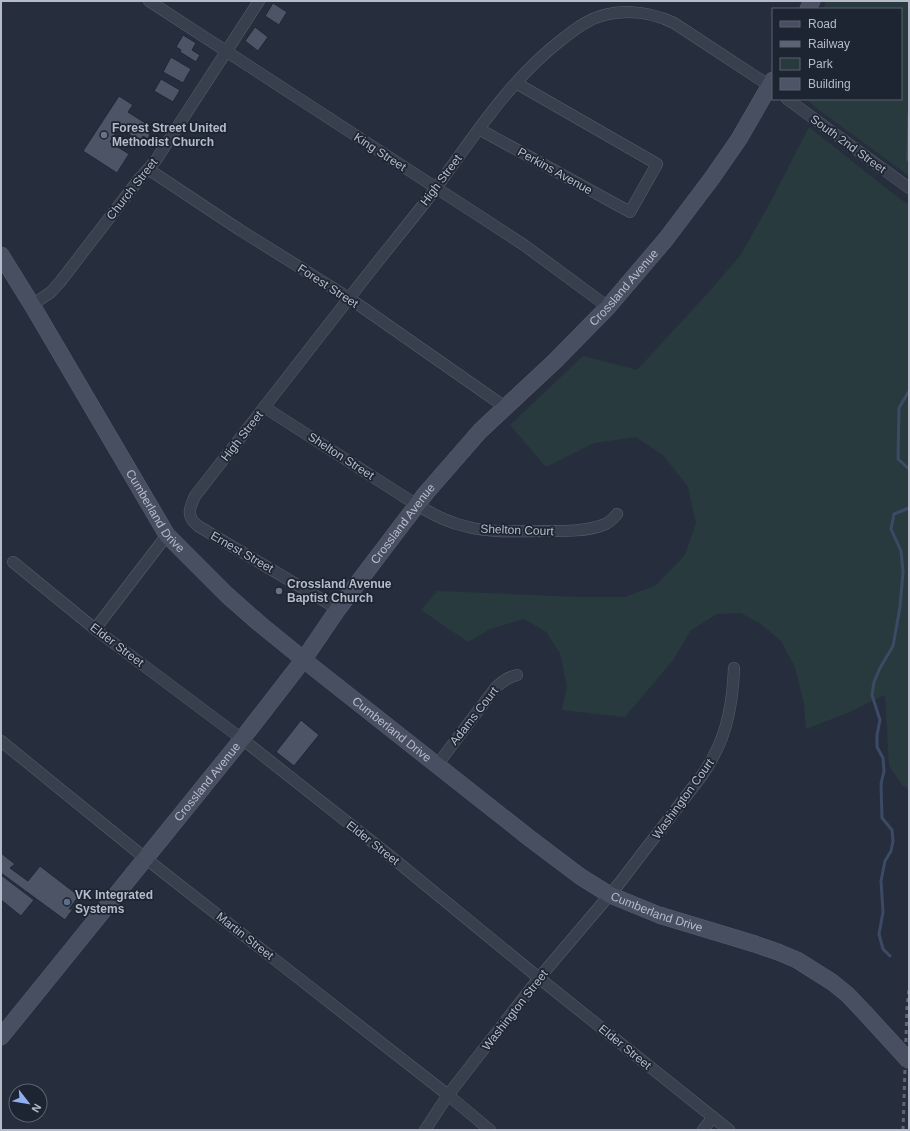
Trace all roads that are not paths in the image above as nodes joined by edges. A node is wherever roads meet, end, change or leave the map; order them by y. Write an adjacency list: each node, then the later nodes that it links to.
1 (149, 1): 3 (street, King Street)
2 (259, 1): 3 (street, Church Street)
3 (226, 52): 8 (street, Church Street); 9 (street, King Street)
4 (516, 83): 5 (street, High Street); 7 (street, High Street); 7 (street, Perkins Avenue)
5 (772, 85): 14 (main road, Crossland Avenue)
6 (788, 100): 10 (street, South 2nd Street)
7 (479, 129): 9 (street, High Street)
8 (148, 169): 12 (street, Forest Street); 13 (street, Church Street)
9 (435, 188): 12 (street, High Street); 14 (street, King Street)
10 (909, 188)
11 (1, 255): 13 (main road, Cumberland Drive)
12 (349, 298): 15 (street, High Street); 16 (street, Forest Street)
13 (32, 305): 20 (main road, Cumberland Drive)
14 (608, 307): 16 (main road, Crossland Avenue)
15 (264, 407): 17 (street, Shelton Street); 19 (street, High Street)
16 (505, 407): 17 (main road, Crossland Avenue)
17 (417, 505): 18 (street, Shelton Court); 22 (main road, Crossland Avenue)
18 (617, 514)
19 (190, 517): 22 (street, Ernest Street)
20 (167, 535): 23 (street); 24 (main road, Cumberland Drive)
21 (13, 562): 23 (street, Elder Street)
22 (338, 609): 24 (main road, Crossland Avenue)
23 (95, 629): 27 (street, Elder Street)
24 (304, 659): 27 (main road, Crossland Avenue); 29 (main road, Cumberland Drive)
25 (734, 668): 31 (street, Washington Court)
26 (517, 675): 29 (street, Adams Court)
27 (242, 739): 30 (main road, Crossland Avenue); 32 (street, Elder Street)
28 (1, 741): 30 (street, Martin Street)
29 (437, 765): 31 (main road, Cumberland Drive)
30 (145, 858): 33 (main road, Crossland Avenue); 35 (street, Martin Street)
31 (610, 895): 32 (street, Washington Street); 34 (main road, Cumberland Drive, bridge)
32 (539, 978): 35 (street, Washington Street); 36 (street, Elder Street)
33 (1, 1037)
34 (909, 1060)
35 (448, 1095): 37 (street, Washington Street); 38 (street, Martin Street)
36 (713, 1117): 39 (street); 40 (street, Elder Street)
37 (424, 1130)
38 (490, 1130)
39 (703, 1130)
40 (729, 1130)

